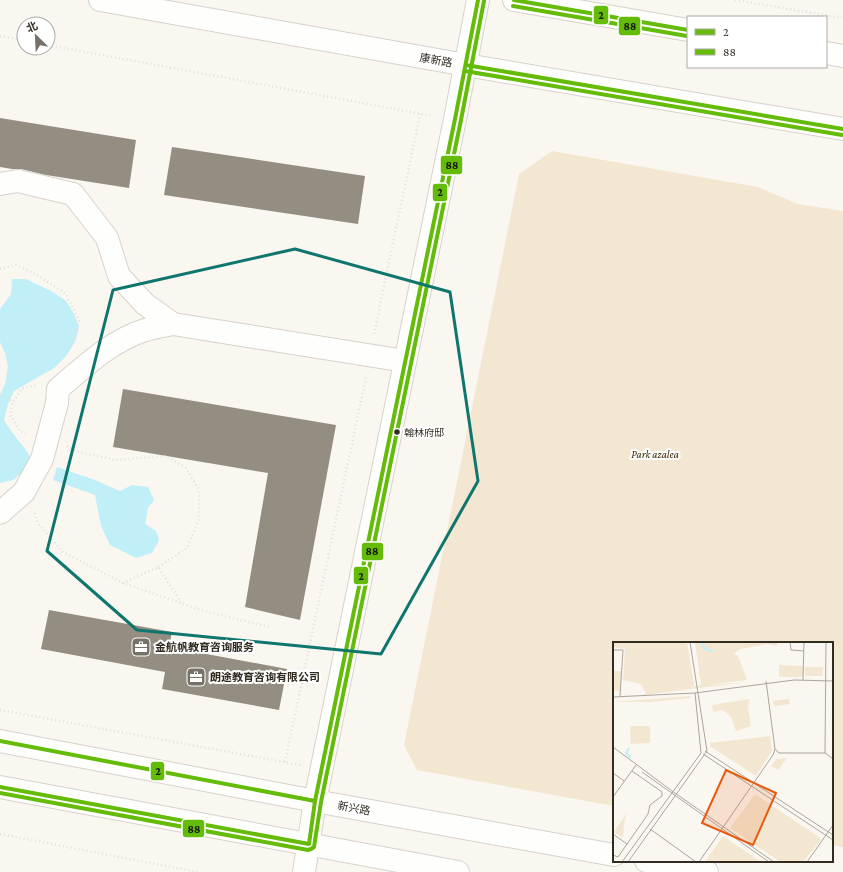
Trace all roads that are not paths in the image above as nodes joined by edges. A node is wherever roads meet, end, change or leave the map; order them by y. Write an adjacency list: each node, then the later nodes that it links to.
1 (100, 0): 7 (main road, 康新路)
2 (478, 0): 7 (main road)
3 (514, 0): 4 (main road)
4 (687, 30)
5 (827, 53): 6 (main road)
6 (843, 56)
7 (466, 65): 8 (main road, 康新路); 11 (main road)
8 (843, 129)
9 (0, 184): 10 (main road)
10 (173, 324): 11 (main road); 12 (main road)
11 (406, 361): 15 (main road)
12 (0, 513)
13 (0, 741): 15 (main road, 新兴路)
14 (0, 787): 16 (main road)
15 (315, 801): 16 (main road); 17 (main road, 新兴路)
16 (309, 844): 19 (main road); 20 (main road)
17 (613, 855)
18 (652, 862): 21 (main road)
19 (304, 872)
20 (458, 872)
21 (707, 872)

